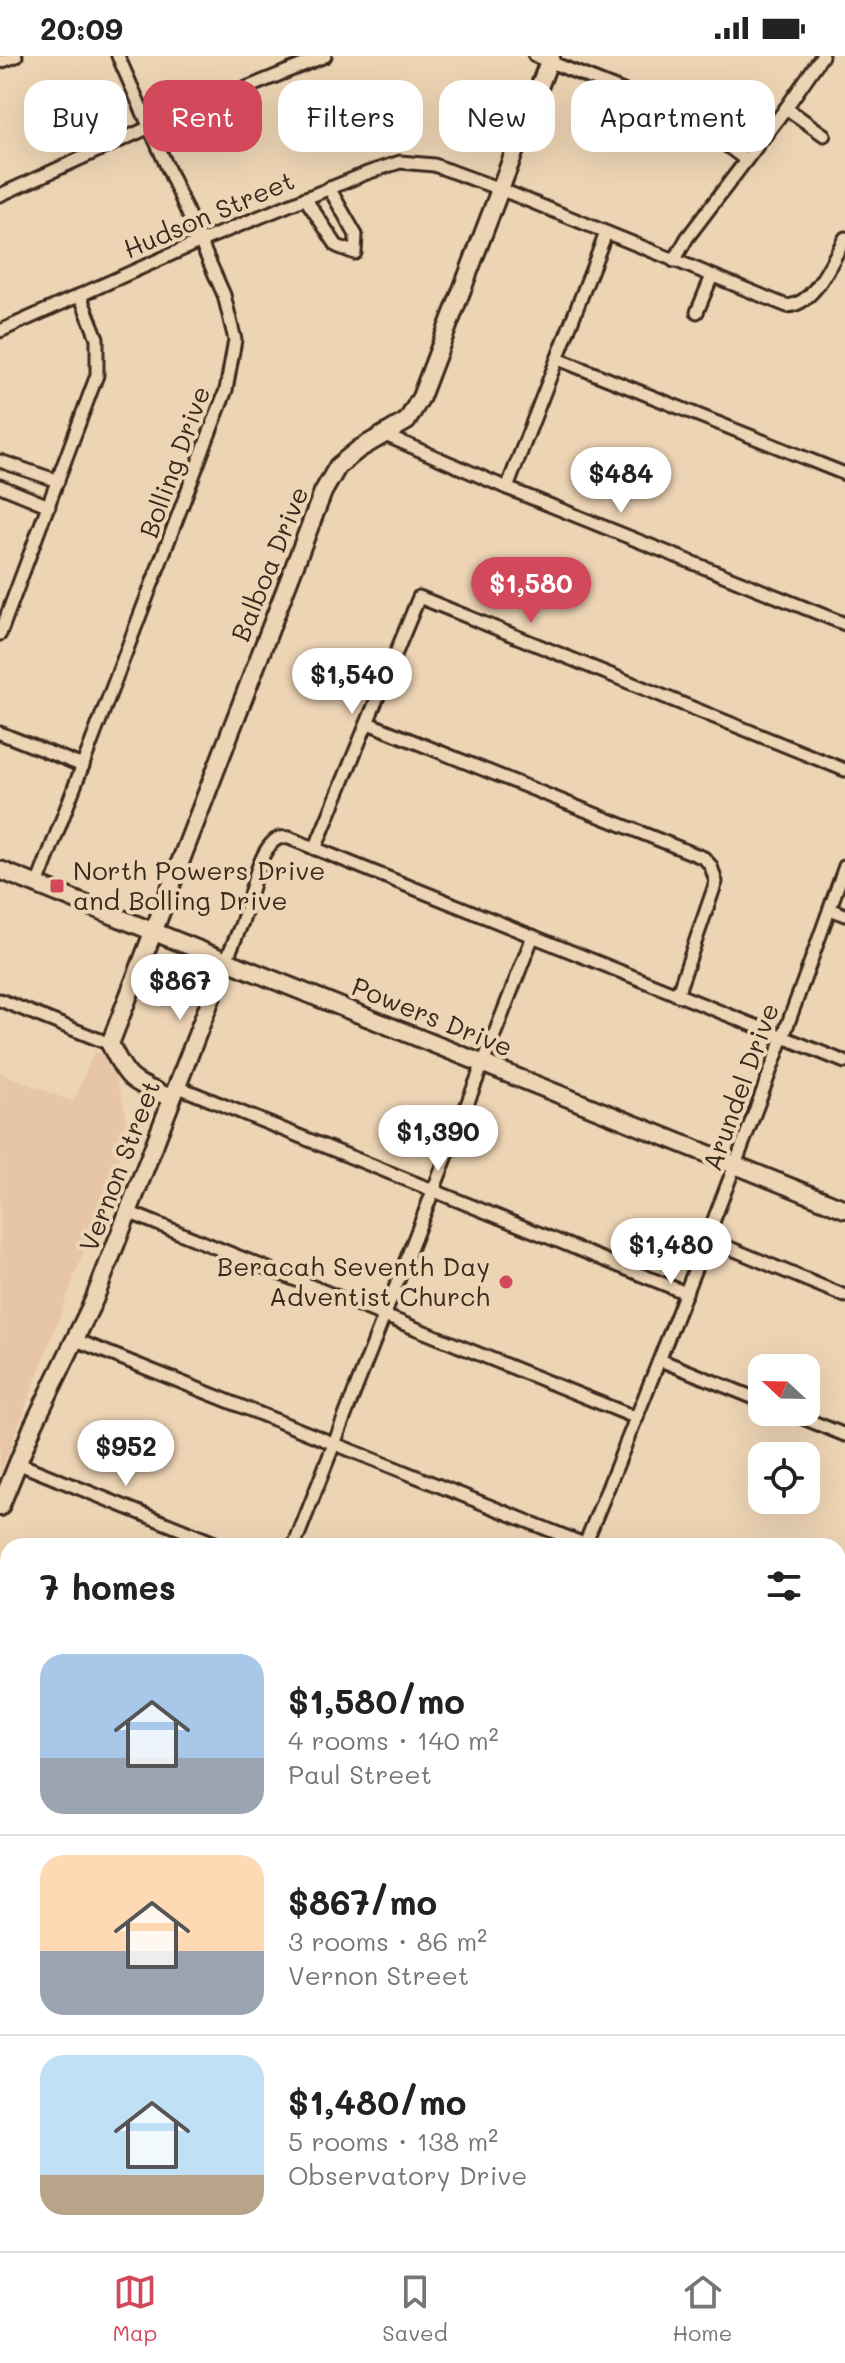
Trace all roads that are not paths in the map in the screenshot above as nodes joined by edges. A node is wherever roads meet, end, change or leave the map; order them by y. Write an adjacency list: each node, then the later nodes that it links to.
1 (16, 56): 6 (street)
2 (118, 56): 9 (street, Bolling Drive)
3 (325, 56): 7 (street)
4 (822, 56): 8 (street)
5 (545, 58): 13 (street); 15 (street, Balboa Drive)
6 (0, 62)
7 (262, 82)
8 (786, 108): 11 (street); 13 (street)
9 (143, 111)
10 (143, 130): 16 (street)
11 (824, 135)
12 (161, 152): 20 (street, Bolling Drive)
13 (746, 160): 21 (street)
14 (329, 188): 15 (street, Hudson Street); 17 (street, Hudson Street); 17 (street)
15 (500, 189): 18 (street, Hudson Street); 27 (street, Balboa Drive)
16 (0, 195)
17 (305, 198): 20 (street, Hudson Street)
18 (606, 233): 21 (street, Hudson Street); 26 (street)
19 (845, 238): 22 (street, Hudson Street)
20 (201, 241): 23 (street, Hudson Street); 38 (street, Bolling Drive)
21 (674, 261): 22 (street, Hudson Street)
22 (712, 276): 24 (street)
23 (80, 295): 25 (street, Hudson Street); 30 (street)
24 (697, 312)
25 (0, 331)
26 (558, 359): 29 (street); 32 (street)
27 (385, 435): 32 (street); 46 (street, Balboa Drive)
28 (0, 461): 30 (street)
29 (845, 474)
30 (58, 481): 33 (street)
31 (0, 486): 33 (street)
32 (507, 488): 34 (street)
33 (49, 506): 35 (street)
34 (845, 624)
35 (0, 634)
36 (368, 723): 39 (street); 40 (street); 49 (street)
37 (0, 733): 38 (street)
38 (83, 766): 43 (street, Bolling Drive)
39 (845, 770)
40 (315, 849): 47 (street); 48 (street, Vernon Street)
41 (845, 866): 44 (street, Arundel Drive)
42 (0, 870): 43 (street, Powers Drive)
43 (37, 885): 46 (street, Powers Drive)
44 (830, 909): 45 (street); 51 (street, Arundel Drive)
45 (845, 915)
46 (153, 931): 48 (street, Powers Drive); 52 (street, Balboa Drive)
47 (533, 936): 49 (street); 54 (street)
48 (226, 960): 54 (street, Powers Drive); 55 (street, Vernon Street)
49 (677, 995): 51 (street)
50 (0, 1000): 52 (street)
51 (784, 1038): 53 (street); 56 (street, Arundel Drive)
52 (110, 1044): 55 (street)
53 (845, 1062)
54 (483, 1064): 56 (street, Powers Drive); 57 (street)
55 (174, 1092): 57 (street); 59 (street, Vernon Street)
56 (736, 1165): 58 (street, Powers Drive); 60 (street, Arundel Drive)
57 (434, 1190): 61 (street); 63 (street)
58 (845, 1209)
59 (128, 1212): 63 (street); 64 (street, Vernon Street)
60 (708, 1239): 61 (street, Arundel Drive); 62 (street)
61 (686, 1293): 65 (street, Arundel Drive)
62 (845, 1296)
63 (384, 1317): 67 (street); 70 (street)
64 (76, 1340): 70 (street); 71 (street, Vernon Street)
65 (660, 1360): 66 (street); 67 (street, Arundel Drive)
66 (748, 1395)
67 (637, 1418): 76 (street, Arundel Drive)
68 (820, 1425): 69 (street)
69 (845, 1435)
70 (333, 1443): 74 (street); 75 (street)
71 (17, 1463): 72 (street, Vernon Street); 73 (street)
72 (0, 1507)
73 (202, 1538)
74 (297, 1538)
75 (570, 1538)
76 (590, 1538)

